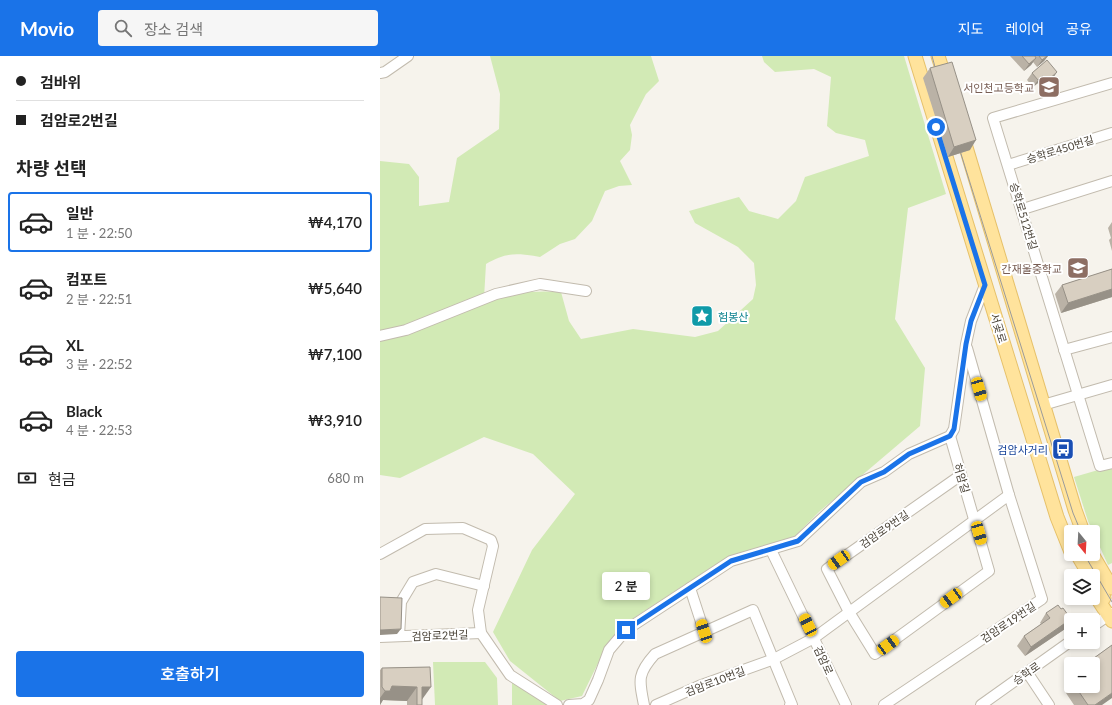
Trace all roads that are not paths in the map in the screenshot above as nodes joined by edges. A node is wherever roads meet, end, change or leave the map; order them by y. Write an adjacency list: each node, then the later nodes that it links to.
1 (408, 56): 5 (street)
2 (915, 56): 13 (main road, 서곶로)
3 (924, 56): 27 (main road, 서곶로)
4 (938, 56): 7 (main road)
5 (382, 73)
6 (1112, 83): 10 (street, 승학로512번길)
7 (949, 92)
8 (957, 120): 21 (main road, 서곶로)
9 (1112, 133): 10 (street, 승학로450번길)
10 (1008, 165): 12 (street, 승학로512번길)
11 (1112, 181): 12 (street)
12 (1023, 209): 18 (street, 승학로512번길)
13 (985, 285): 17 (street); 29 (main road, 서곶로)
14 (586, 291): 15 (street)
15 (380, 336)
16 (1112, 337): 18 (street)
17 (966, 344): 22 (street); 25 (street)
18 (1064, 350): 20 (street, 승학로512번길)
19 (1112, 385): 20 (street)
20 (1077, 395): 21 (street); 23 (street, 승학로512번길)
21 (1043, 405): 28 (main road, 서곶로)
22 (950, 436): 24 (street, 허암길); 30 (street)
23 (1112, 463)
24 (961, 475): 26 (street, 허암길); 38 (street, 검암로9번길)
25 (1009, 495): 26 (street); 56 (street, 검암로19번길)
26 (975, 520): 38 (street); 38 (street, 검암로9번길)
27 (1066, 525)
28 (1081, 525)
29 (1064, 535)
30 (771, 550): 34 (street); 45 (street, 검암로)
31 (380, 554): 33 (street, 검암로2번길)
32 (1096, 561): 35 (main road)
33 (484, 586): 42 (street, 검암로2번길); 43 (street, 검암로2번길)
34 (690, 588): 41 (street); 49 (street)
35 (1112, 588)
36 (1100, 594): 39 (main road)
37 (1100, 601): 39 (main road)
38 (849, 612): 45 (street)
39 (1111, 615): 40 (street)
40 (1100, 622)
41 (704, 631): 47 (street); 52 (street)
42 (481, 633): 43 (street, 검암로2번길); 50 (street, 검암로2번길)
43 (399, 636): 44 (street, 검암로2번길)
44 (380, 637)
45 (814, 638): 47 (street, 검암로10번길); 55 (street, 검암로)
46 (1064, 646): 48 (street, 승학로)
47 (774, 659): 53 (street, 검암로10번길); 54 (street)
48 (1027, 672): 57 (street, 승학로); 58 (street)
49 (583, 704): 51 (street)
50 (557, 705)
51 (570, 705)
52 (644, 705)
53 (656, 705)
54 (790, 705)
55 (846, 705)
56 (884, 705)
57 (981, 705)
58 (1049, 705)

